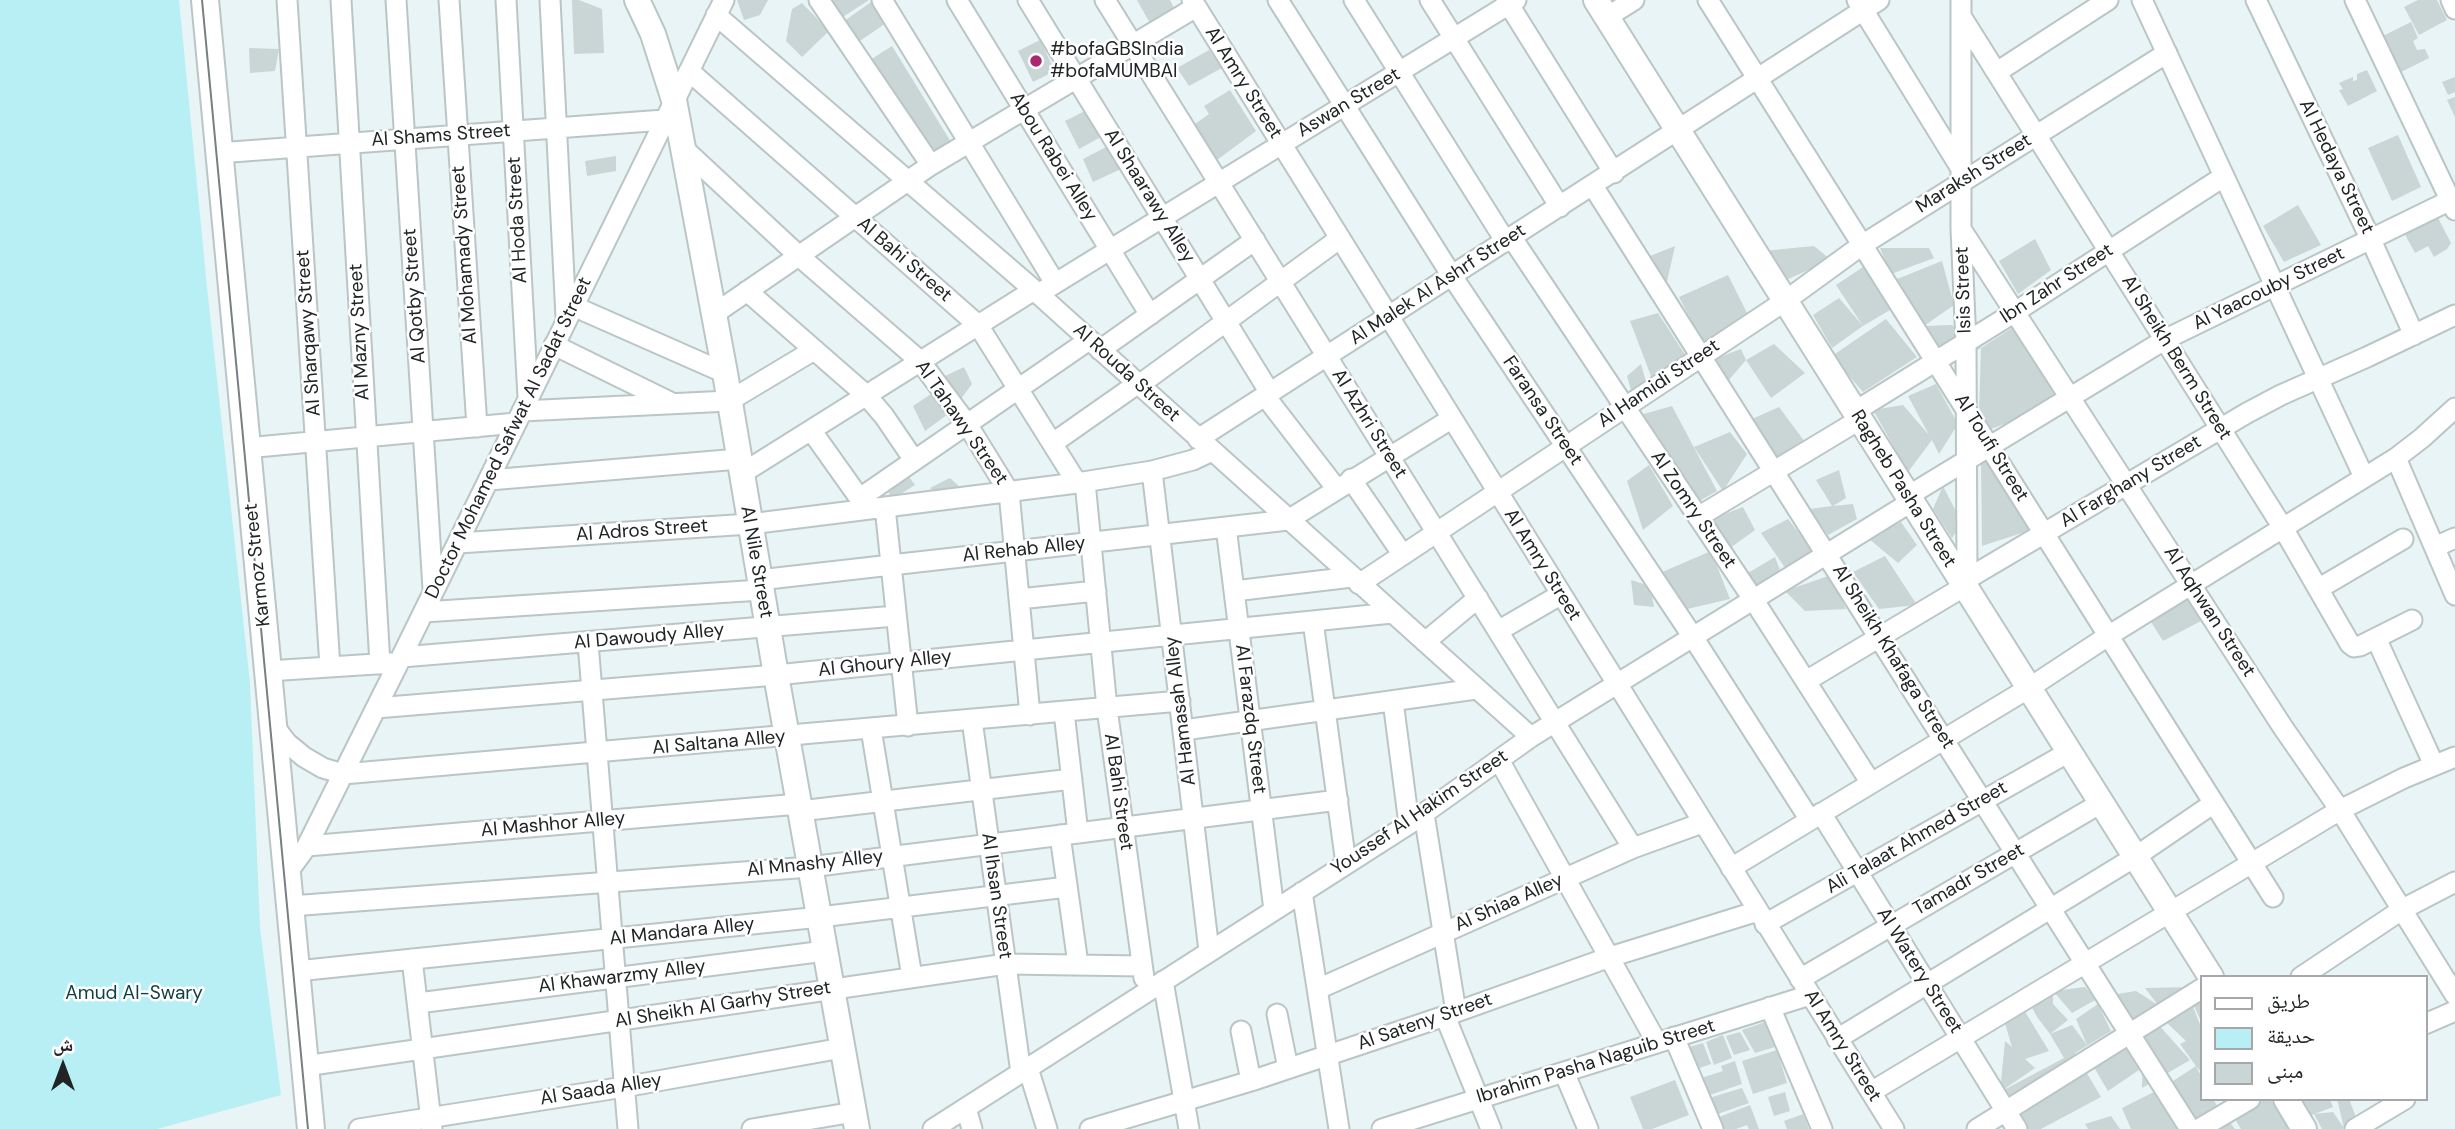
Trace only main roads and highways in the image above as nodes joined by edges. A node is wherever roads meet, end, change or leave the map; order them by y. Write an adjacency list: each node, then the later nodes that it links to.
1 (207, 2): 2 (main road, Karmoz Street)
2 (311, 1129)

